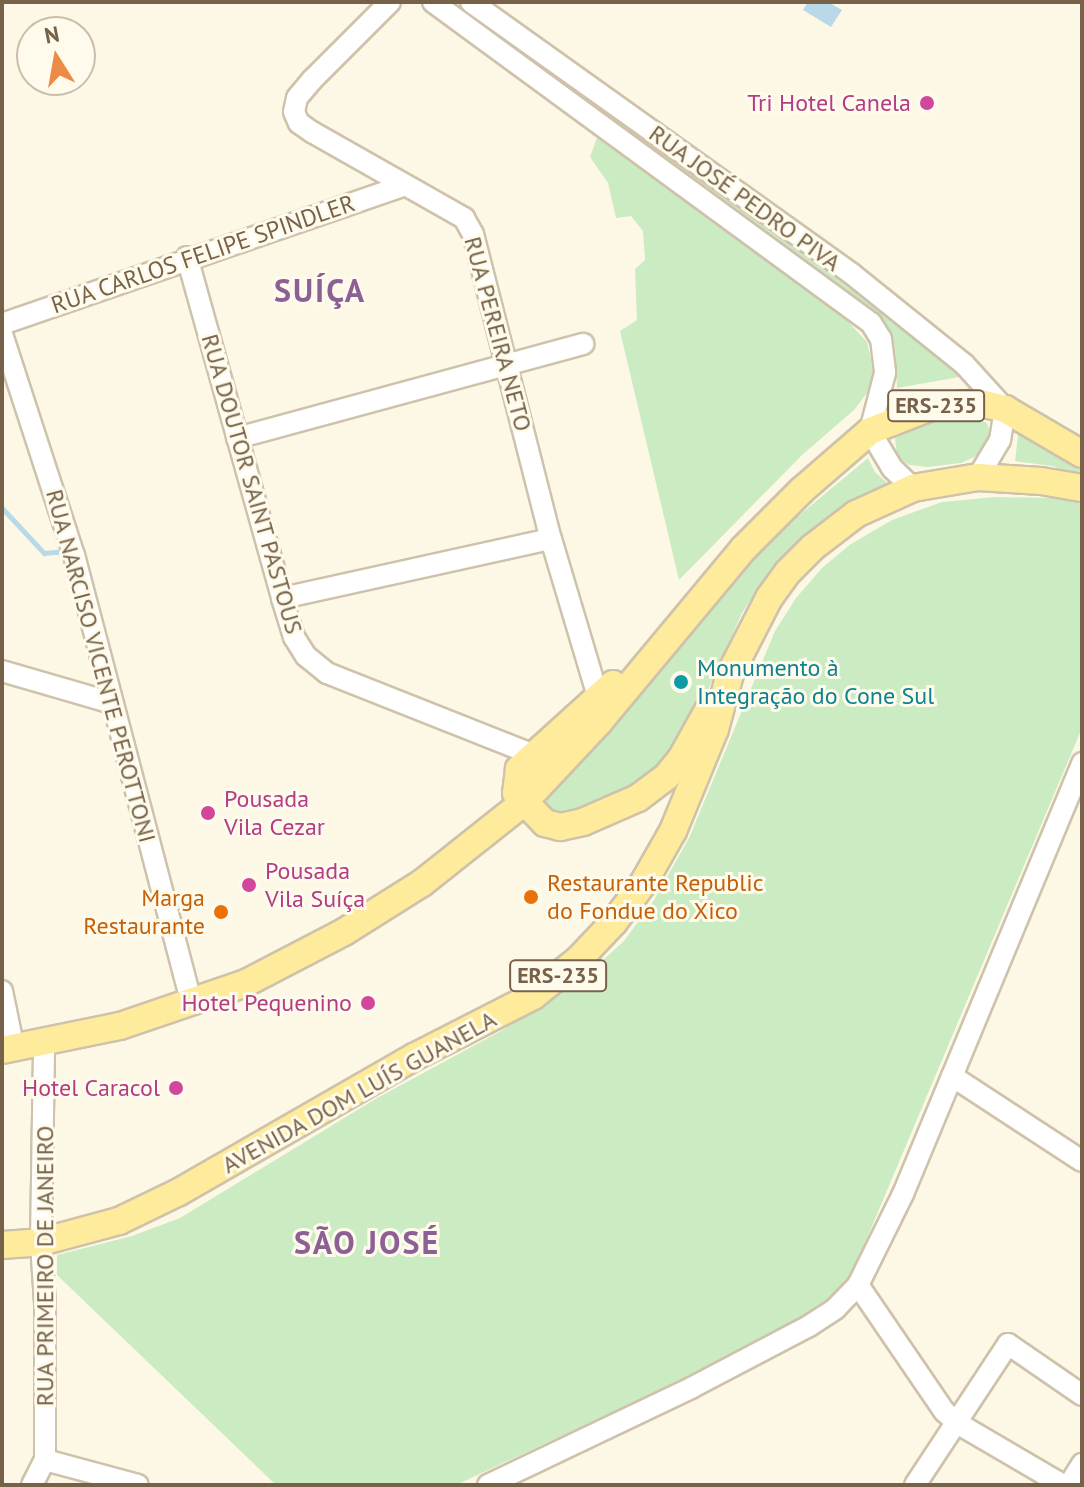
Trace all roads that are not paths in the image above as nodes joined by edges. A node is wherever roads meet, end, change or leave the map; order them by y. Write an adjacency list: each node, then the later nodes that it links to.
1 (390, 2): 4 (street, RUA PEREIRA NETO)
2 (433, 2): 11 (street, RUA JOSÉ PEDRO PIVA)
3 (471, 2): 10 (street, RUA JOSÉ PEDRO PIVA)
4 (405, 185): 5 (street, RUA CARLOS FELIPE SPINDLER); 9 (street, RUA PEREIRA NETO)
5 (187, 257): 6 (street, RUA CARLOS FELIPE SPINDLER); 12 (street, RUA DOUTOR SAINT PASTOUS)
6 (2, 324)
7 (2, 334): 23 (street, RUA NARCISO VICENTE PEROTTONI)
8 (583, 344): 9 (street)
9 (509, 364): 12 (street); 17 (street, RUA PEREIRA NETO)
10 (1005, 409): 11 (main road, ERS-235); 13 (main road, ERS-235); 14 (street)
11 (870, 431): 15 (street); 19 (main road, ERS-235)
12 (237, 438): 18 (street, RUA DOUTOR SAINT PASTOUS)
13 (1082, 454)
14 (978, 477): 15 (main road, AVENIDA DOM LUÍS GUANELA / ERS-235); 16 (main road, ERS-235)
15 (913, 488): 21 (main road, AVENIDA DOM LUÍS GUANELA / ERS-235)
16 (1082, 488)
17 (551, 539): 18 (street); 22 (street, RUA PEREIRA NETO)
18 (282, 598): 24 (street, RUA DOUTOR SAINT PASTOUS)
19 (662, 644): 22 (main road); 26 (main road, ERS-235)
20 (2, 671): 23 (street)
21 (730, 674): 26 (main road); 33 (main road, AVENIDA DOM LUÍS GUANELA / ERS-235)
22 (598, 697): 24 (main road)
23 (112, 703): 28 (street, RUA NARCISO VICENTE PEROTTONI)
24 (532, 754): 26 (main road)
25 (1082, 763): 31 (street)
26 (523, 803): 28 (main road, ERS-235)
27 (2, 991): 30 (street)
28 (191, 1001): 29 (main road, ERS-235)
29 (44, 1044): 30 (main road, ERS-235); 33 (street, RUA PRIMEIRO DE JANEIRO)
30 (8, 1050)
31 (952, 1076): 32 (street); 35 (street)
32 (1082, 1161)
33 (41, 1242): 34 (main road, AVENIDA DOM LUÍS GUANELA / ERS-235); 38 (street, RUA PRIMEIRO DE JANEIRO)
34 (2, 1245)
35 (858, 1285): 37 (street); 40 (street)
36 (1082, 1395): 37 (street)
37 (957, 1423): 44 (street); 45 (street)
38 (45, 1460): 41 (street, RUA PRIMEIRO DE JANEIRO); 42 (street)
39 (1082, 1464): 45 (street)
40 (523, 1478): 43 (street)
41 (32, 1485)
42 (138, 1485)
43 (488, 1485)
44 (915, 1485)
45 (1066, 1485)

